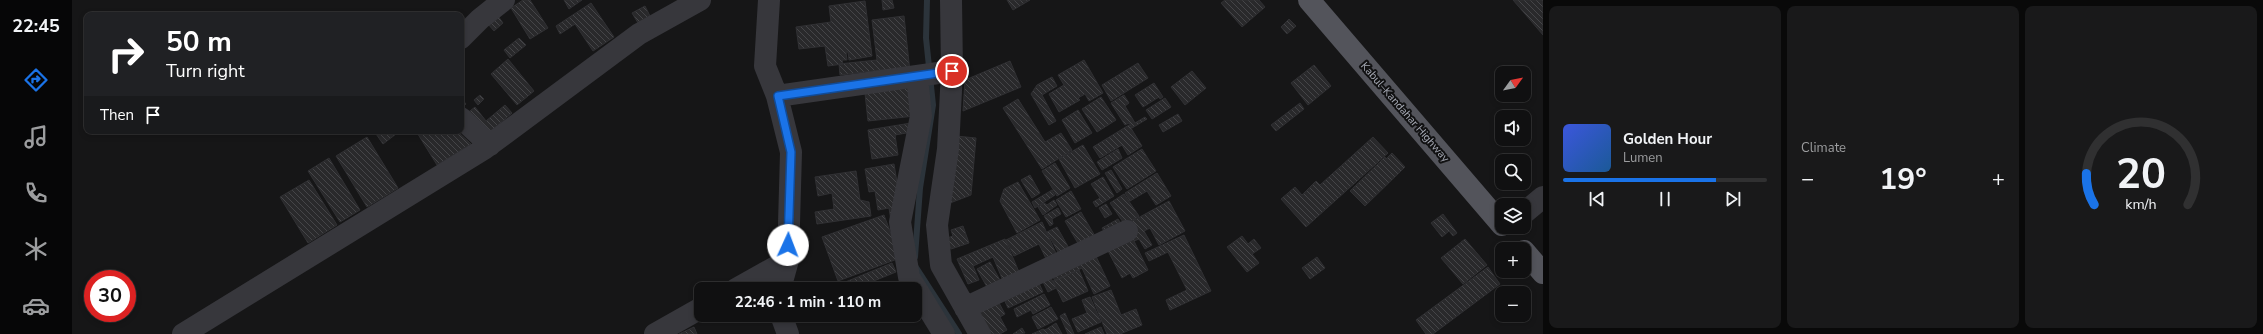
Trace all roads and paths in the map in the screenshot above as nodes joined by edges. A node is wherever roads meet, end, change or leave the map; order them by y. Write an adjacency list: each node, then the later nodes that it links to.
1 (504, 0): 6 (street)
2 (700, 0): 11 (street)
3 (769, 0): 9 (street)
4 (952, 0): 7 (street)
5 (1309, 0): 14 (main road, Kabul–Kandahar Highway)
6 (464, 35)
7 (948, 71): 8 (street); 18 (street)
8 (916, 76): 9 (street); 21 (street)
9 (778, 96): 20 (street)
10 (464, 121): 11 (street)
11 (490, 145): 28 (street)
12 (1543, 197): 13 (street)
13 (1531, 207)
14 (1495, 217)
15 (1127, 231): 25 (street)
16 (1510, 234): 17 (main road, Kabul–Kandahar Highway)
17 (1516, 242)
18 (940, 253): 21 (street); 25 (street)
19 (1531, 259): 22 (main road, Kabul–Kandahar Highway)
20 (788, 260): 23 (street); 24 (street)
21 (908, 271): 31 (street)
22 (1543, 273)
23 (749, 282)
24 (782, 282)
25 (965, 308): 32 (street)
26 (694, 312): 29 (street)
27 (784, 322): 30 (street)
28 (183, 334)
29 (655, 334)
30 (788, 334)
31 (944, 334)
32 (980, 334)

